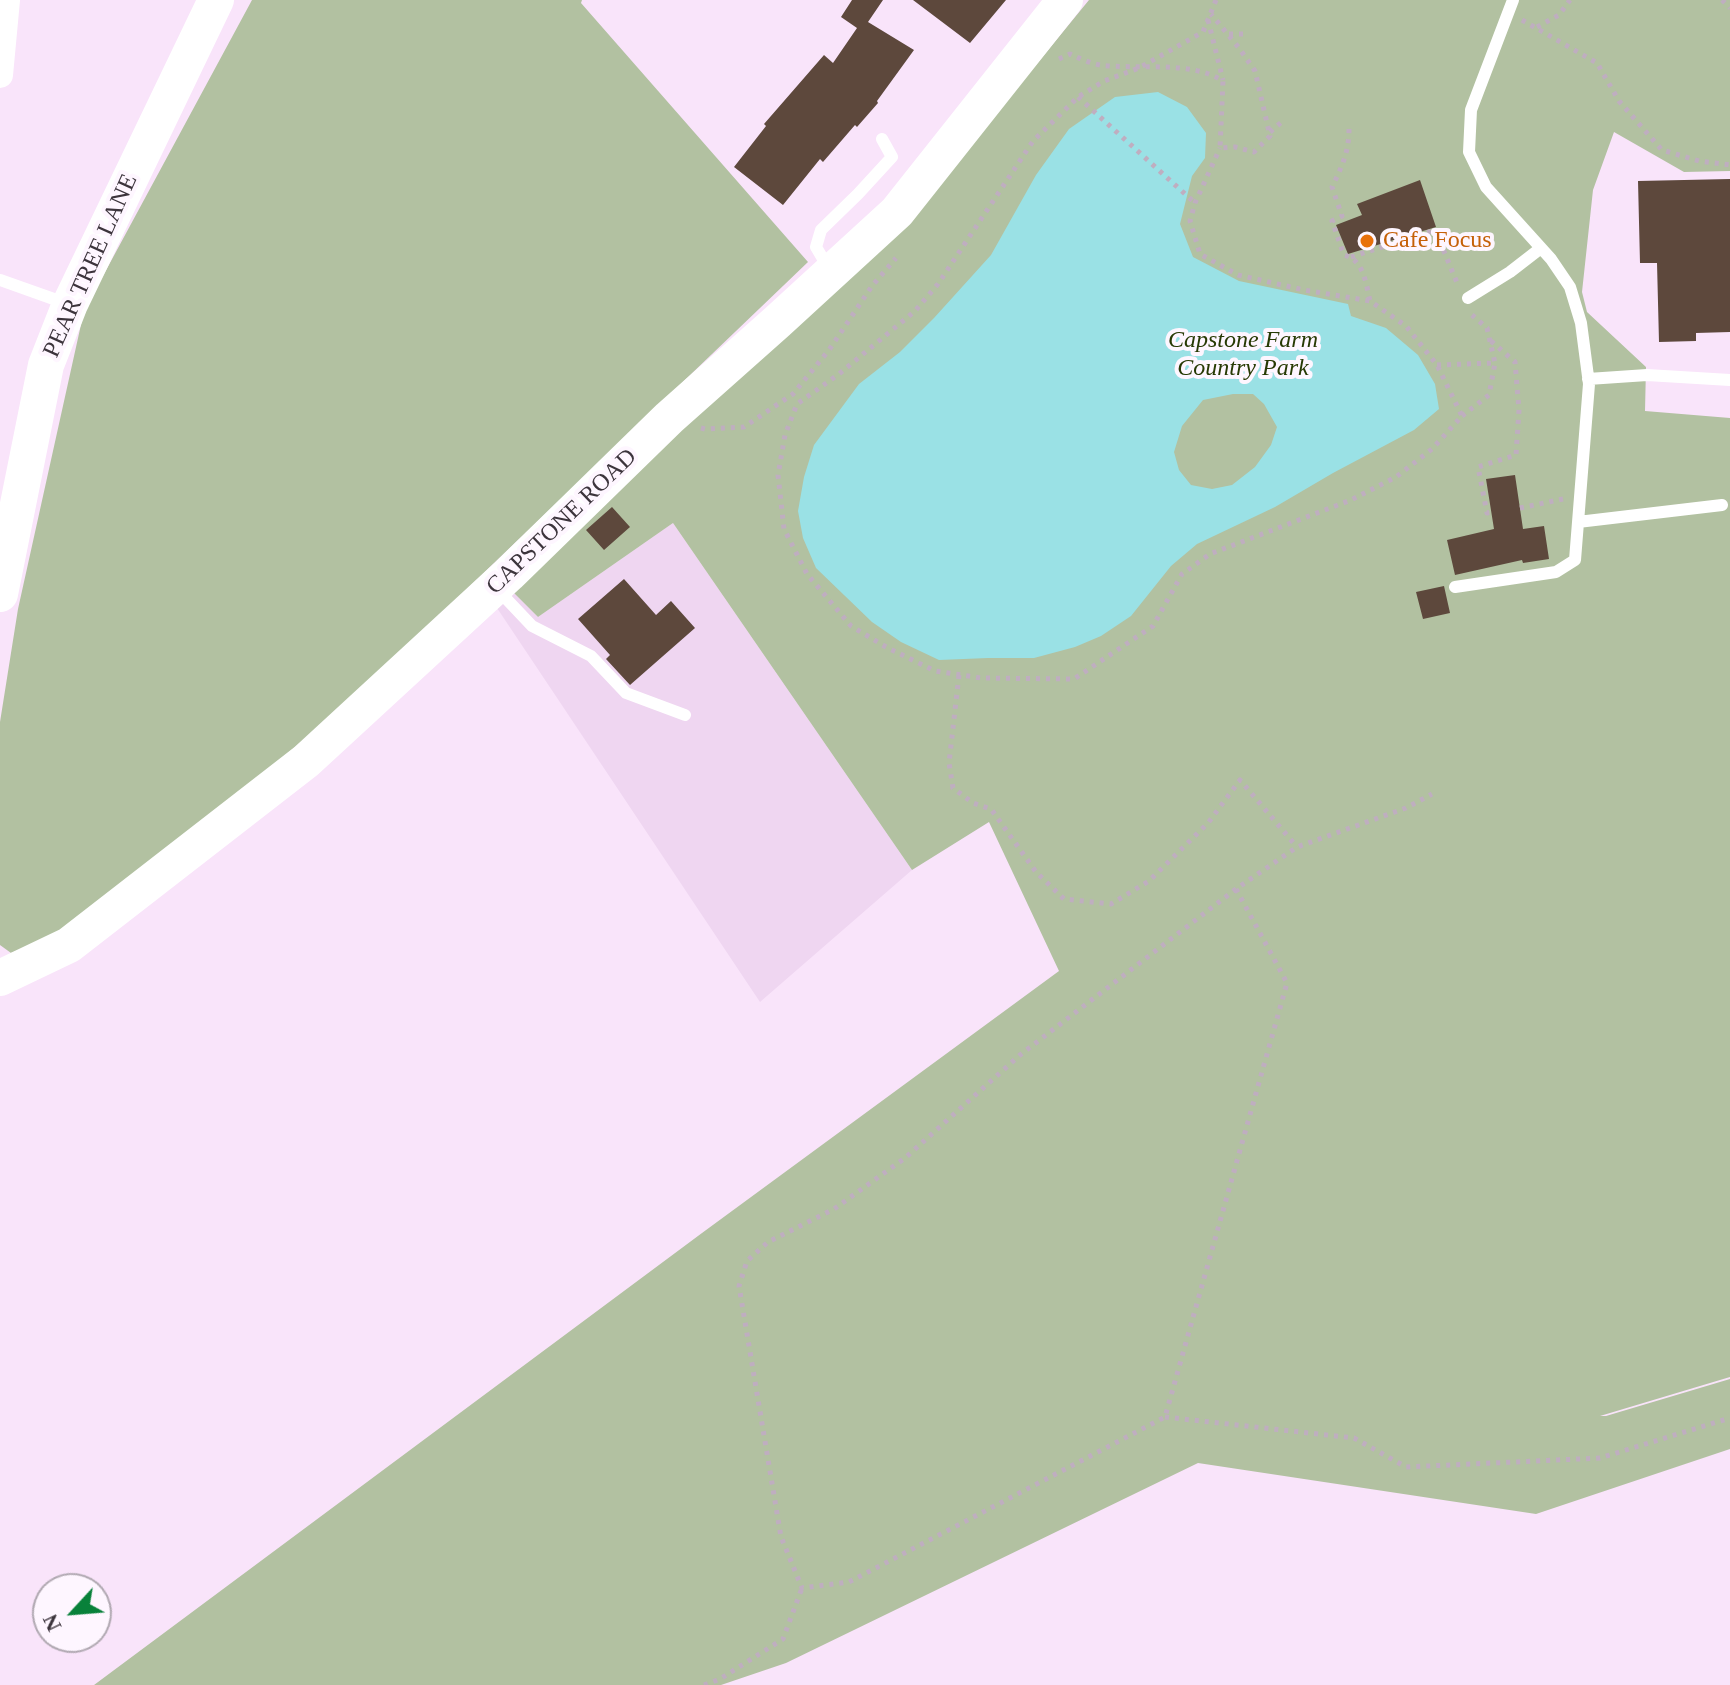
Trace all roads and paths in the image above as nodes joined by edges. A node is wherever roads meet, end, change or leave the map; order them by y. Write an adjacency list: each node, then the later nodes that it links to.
1 (7, 0): 15 (street)
2 (216, 0): 33 (street, PEAR TREE LANE)
3 (1065, 0): 28 (street, CAPSTONE ROAD)
4 (1216, 0): 9 (path)
5 (1570, 0): 10 (path)
6 (1722, 0): 8 (path)
7 (1511, 6): 10 (path); 25 (lane)
8 (1730, 8)
9 (1209, 17): 11 (path); 14 (path); 16 (path)
10 (1536, 27): 23 (path)
11 (1229, 34): 12 (path); 20 (path)
12 (1246, 34)
13 (1048, 64): 14 (path)
14 (1139, 68): 16 (path); 17 (path)
15 (0, 75)
16 (1223, 81): 22 (path)
17 (1078, 97): 24 (path); 50 (path)
18 (1284, 120): 20 (path)
19 (1349, 129): 27 (path)
20 (1270, 132): 22 (path)
21 (882, 139): 28 (lane)
22 (1220, 148): 24 (path)
23 (1730, 165)
24 (1195, 203): 32 (path)
25 (1541, 248): 31 (lane); 38 (lane)
26 (900, 253): 41 (path)
27 (1351, 257): 30 (path); 32 (path)
28 (831, 272): 41 (street, CAPSTONE ROAD)
29 (0, 280): 33 (lane)
30 (1458, 286)
31 (1468, 298)
32 (1370, 301): 37 (path)
33 (70, 304): 49 (street, PEAR TREE LANE)
34 (1470, 314): 35 (path)
35 (1490, 340): 36 (path); 45 (path)
36 (1495, 363): 37 (path); 40 (path)
37 (1437, 365): 40 (path)
38 (1588, 379): 39 (lane); 42 (lane)
39 (1730, 380)
40 (1462, 416): 50 (path)
41 (669, 418): 47 (street, CAPSTONE ROAD)
42 (1580, 496): 44 (path); 46 (lane)
43 (1722, 505): 46 (lane)
44 (1520, 508)
45 (1491, 512)
46 (1578, 522): 48 (lane)
47 (495, 587): 51 (lane); 55 (street, CAPSTONE ROAD)
48 (1455, 587)
49 (0, 594)
50 (959, 675): 53 (path)
51 (685, 715)
52 (1432, 794): 53 (path)
53 (1297, 847): 54 (path)
54 (1236, 889): 56 (path); 58 (path)
55 (0, 978)
56 (1165, 1417): 57 (path); 58 (path)
57 (1730, 1418)
58 (802, 1588): 59 (path)
59 (704, 1685)

